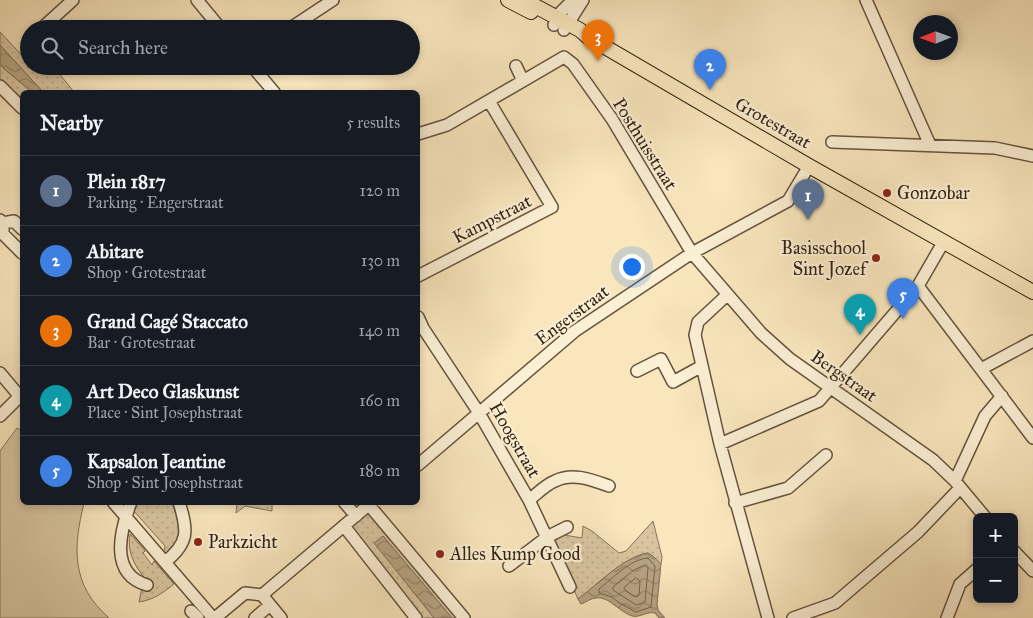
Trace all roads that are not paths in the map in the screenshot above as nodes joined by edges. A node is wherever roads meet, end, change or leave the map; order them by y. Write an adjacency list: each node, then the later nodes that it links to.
1 (72, 0): 9 (street)
2 (197, 0): 10 (street)
3 (333, 0): 11 (street)
4 (508, 0): 12 (main road, Grotestraat)
5 (524, 0): 12 (main road, Grotestraat)
6 (583, 0): 8 (street)
7 (866, 0): 22 (street)
8 (570, 3): 12 (street)
9 (51, 20)
10 (214, 20)
11 (303, 20)
12 (561, 24): 24 (main road, Grotestraat)
13 (516, 66): 15 (street)
14 (260, 75): 17 (street)
15 (523, 81): 18 (street); 29 (street, Posthuisstraat)
16 (0, 86): 19 (street)
17 (272, 90)
18 (489, 101): 20 (street); 30 (street, Kampstraat)
19 (20, 106)
20 (420, 133)
21 (832, 142): 22 (street)
22 (930, 146): 23 (street)
23 (1033, 156)
24 (808, 166): 27 (main road, Grotestraat); 29 (street, Engerstraat)
25 (1, 221): 26 (street); 28 (street)
26 (20, 227)
27 (944, 241): 31 (street); 32 (main road)
28 (20, 251)
29 (692, 253): 33 (street, Bergstraat); 44 (street, Engerstraat)
30 (420, 275)
31 (918, 286): 37 (street); 40 (street)
32 (1033, 292)
33 (727, 295): 36 (street); 40 (street, Bergstraat)
34 (420, 322): 44 (street, Hoogstraat)
35 (1033, 341): 37 (street)
36 (702, 366): 38 (street); 47 (street)
37 (981, 369): 41 (street)
38 (637, 371)
39 (0, 373): 42 (street)
40 (830, 388): 47 (street); 50 (street, Bergstraat)
41 (1002, 396): 46 (street); 50 (street)
42 (20, 397)
43 (20, 399): 45 (street)
44 (479, 413): 49 (street, Engerstraat); 52 (street, Hoogstraat)
45 (0, 416)
46 (1033, 438)
47 (720, 444): 53 (street)
48 (826, 456): 53 (street)
49 (420, 463)
50 (958, 485): 60 (street, Bergstraat); 81 (street)
51 (610, 486): 52 (street)
52 (529, 500): 65 (street, Hoogstraat)
53 (735, 502): 80 (street)
54 (115, 505): 62 (street)
55 (130, 505): 62 (street)
56 (180, 505): 67 (street)
57 (347, 505): 61 (street)
58 (370, 505): 61 (street)
59 (372, 505): 79 (street)
60 (981, 513)
61 (356, 516): 63 (street)
62 (125, 517): 67 (street); 71 (street)
63 (344, 526): 73 (street); 78 (street)
64 (567, 527): 65 (street)
65 (547, 537): 68 (street); 72 (street, Hoogstraat)
66 (1018, 555): 69 (street)
67 (164, 562): 75 (street)
68 (509, 566)
69 (1033, 572)
70 (973, 573): 82 (street)
71 (147, 585)
72 (570, 587)
73 (262, 596): 74 (street); 75 (street)
74 (270, 605): 76 (street); 77 (street)
75 (214, 618)
76 (255, 618)
77 (281, 618)
78 (416, 618)
79 (464, 618)
80 (768, 618)
81 (793, 618)
82 (947, 618)

